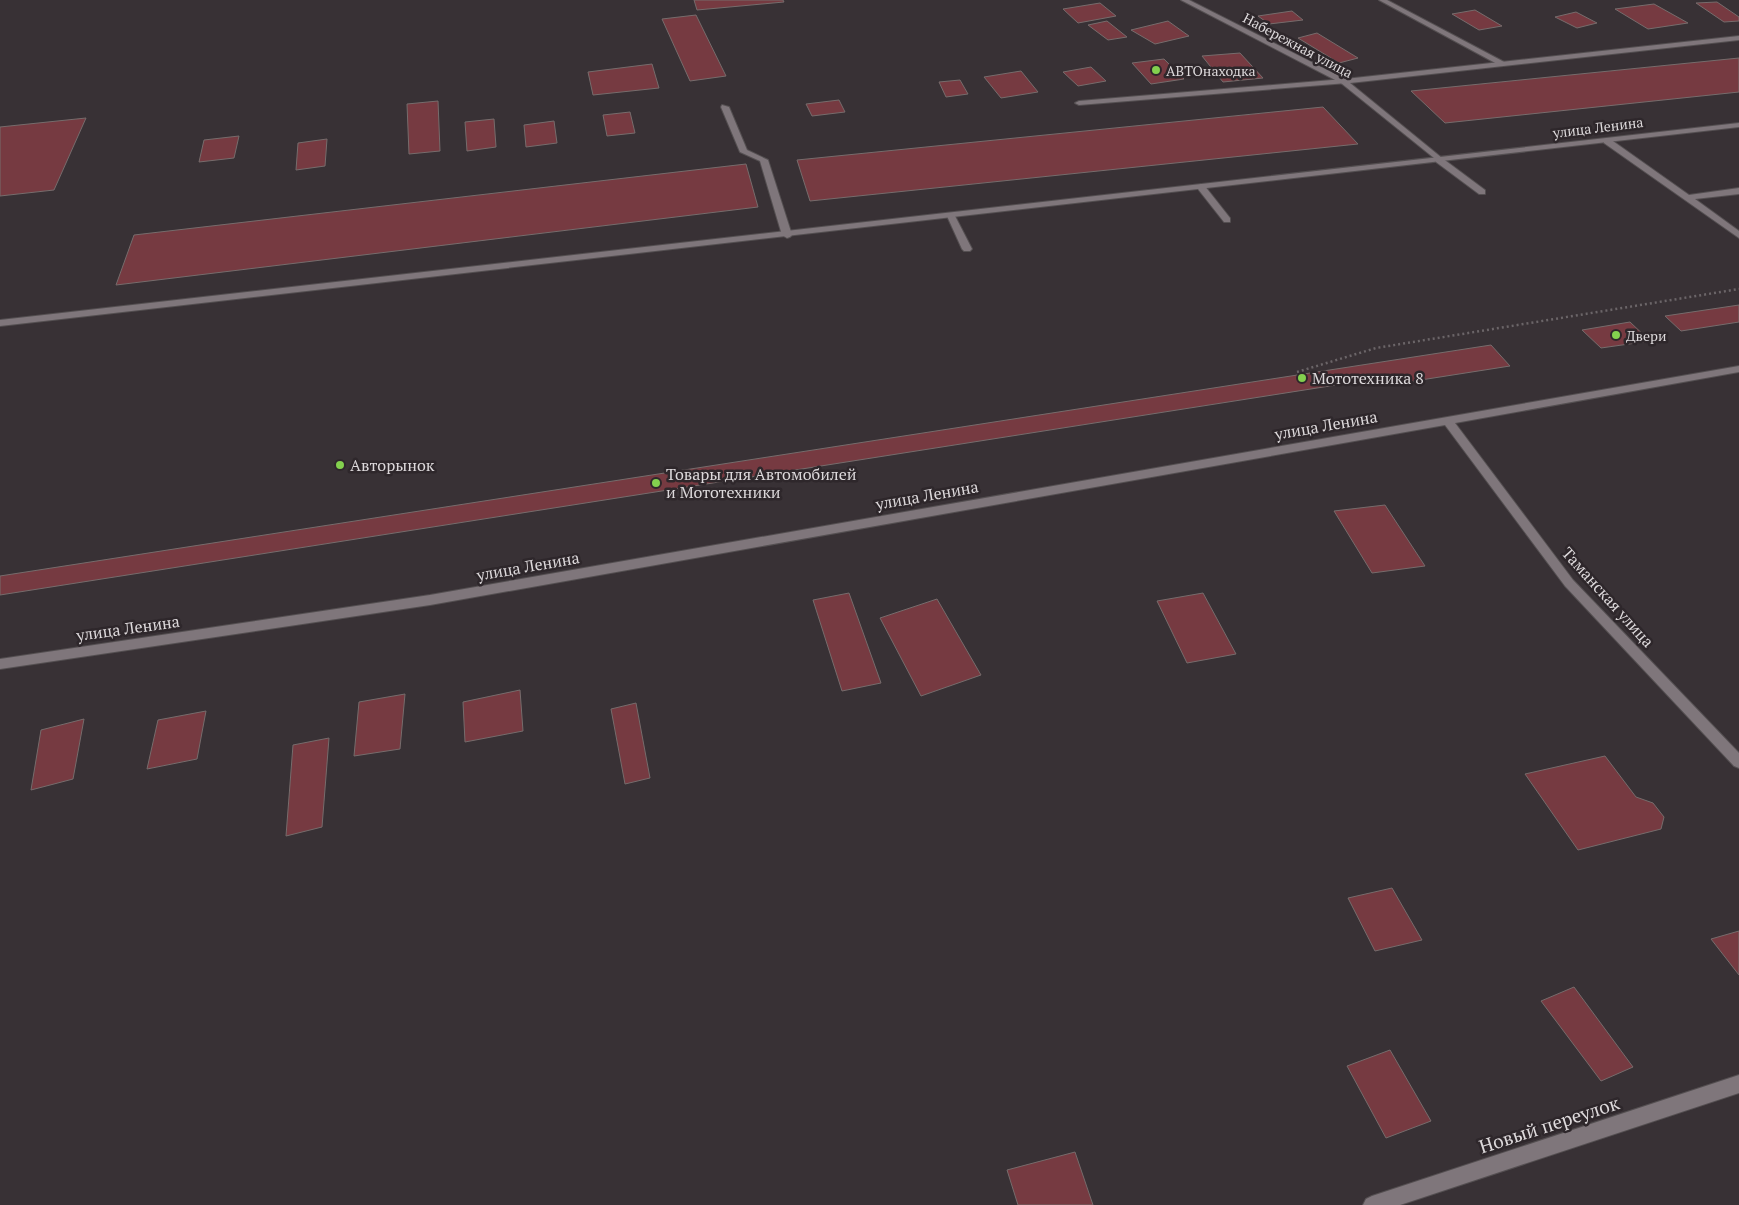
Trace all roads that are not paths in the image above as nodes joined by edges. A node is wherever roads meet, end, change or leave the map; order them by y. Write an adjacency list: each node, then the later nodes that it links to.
1 (1184, 0): 5 (street, Набережная улица)
2 (1382, 0): 4 (street)
3 (1739, 38): 4 (street)
4 (1502, 63): 5 (street)
5 (1344, 80): 6 (street); 10 (street, Набережная улица)
6 (1079, 103)
7 (725, 107): 17 (street)
8 (1739, 125): 9 (street, улица Ленина)
9 (1607, 141): 10 (street, улица Ленина); 14 (street)
10 (1439, 160): 11 (street, улица Ленина); 13 (street, Набережная улица)
11 (1202, 187): 15 (street, улица Ленина); 16 (street)
12 (1739, 191): 14 (street)
13 (1482, 192)
14 (1686, 198): 18 (street)
15 (951, 216): 17 (street, улица Ленина); 19 (street)
16 (1227, 220)
17 (787, 234): 20 (street, улица Ленина)
18 (1739, 235)
19 (967, 250)
20 (0, 323)
21 (1739, 369): 22 (street, улица Ленина)
22 (1447, 420): 23 (street, улица Ленина); 24 (street, Таманская улица)
23 (0, 664)
24 (1739, 762)
25 (1739, 1084): 26 (street, Новый переулок)
26 (1372, 1205)

